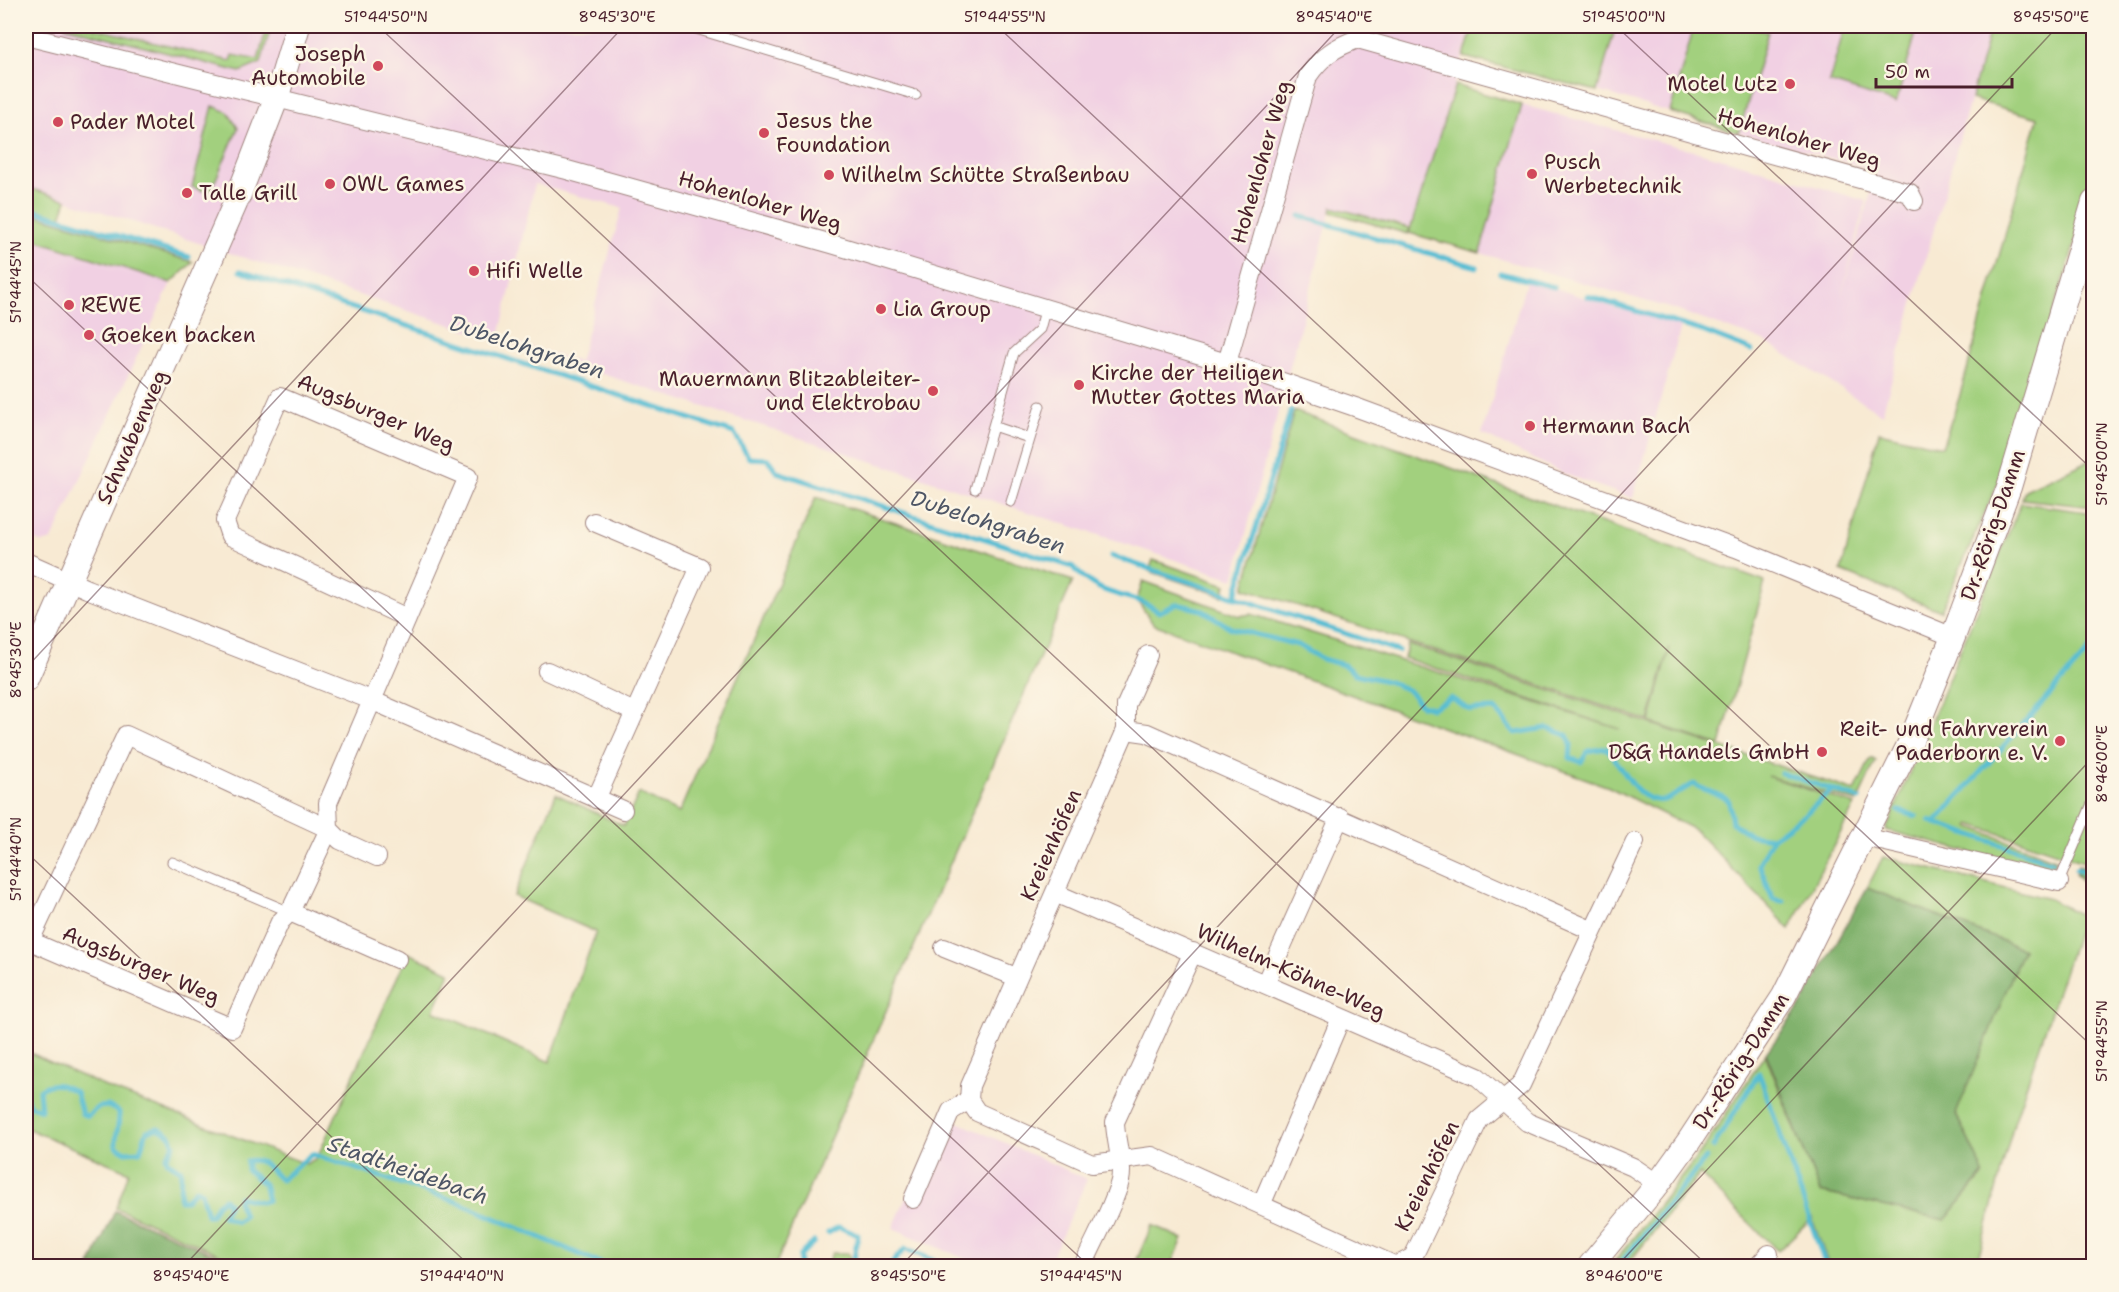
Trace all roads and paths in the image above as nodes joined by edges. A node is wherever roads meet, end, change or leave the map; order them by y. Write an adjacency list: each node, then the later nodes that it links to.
1 (298, 26): 5 (street, Schwabenweg)
2 (686, 26): 4 (lane)
3 (26, 36): 5 (street, Hohenloher Weg)
4 (916, 95)
5 (276, 99): 9 (street, Hohenloher Weg); 18 (street, Schwabenweg)
6 (1914, 201): 10 (street, Hohenloher Weg)
7 (2094, 202): 8 (street, Dr.-Rörig-Damm)
8 (2088, 242): 20 (street, Dr.-Rörig-Damm)
9 (1046, 308): 10 (street, Hohenloher Weg); 12 (lane)
10 (1227, 363): 20 (street, Hohenloher Weg)
11 (1040, 406): 13 (lane)
12 (993, 426): 13 (lane); 14 (lane)
13 (1029, 438): 15 (lane)
14 (975, 489)
15 (1011, 502)
16 (594, 522): 25 (street)
17 (26, 562): 18 (street)
18 (68, 581): 23 (street, Schwabenweg); 24 (street)
19 (407, 618): 19 (street, Augsburger Weg); 24 (street, Augsburger Weg)
20 (1953, 637): 32 (street, Dr.-Rörig-Damm)
21 (1148, 655): 26 (street, Kreienhöfen)
22 (547, 671): 25 (street)
23 (26, 679)
24 (371, 700): 27 (street); 31 (street, Augsburger Weg)
25 (634, 712): 27 (street)
26 (1126, 730): 30 (street); 37 (street, Kreienhöfen)
27 (596, 799): 29 (street)
28 (2094, 799): 36 (lane)
29 (624, 810)
30 (1340, 818): 39 (street); 44 (street)
31 (329, 829): 34 (street, Augsburger Weg); 38 (street, Augsburger Weg); 38 (street, Augsburger Weg)
32 (1864, 837): 36 (street); 49 (street, Dr.-Rörig-Damm)
33 (1635, 843): 39 (street, Kreienhöfen)
34 (377, 857)
35 (172, 862): 38 (lane)
36 (2060, 882)
37 (1055, 893): 41 (street, Wilhelm-Köhne-Weg); 43 (street, Kreienhöfen)
38 (290, 912): 42 (street)
39 (1593, 931): 47 (street, Kreienhöfen)
40 (944, 948): 43 (street)
41 (1193, 952): 44 (street, Wilhelm-Köhne-Weg); 48 (street)
42 (397, 958)
43 (1016, 978): 46 (street, Kreienhöfen)
44 (1265, 984): 45 (street, Wilhelm-Köhne-Weg)
45 (1341, 1018): 47 (street, Wilhelm-Köhne-Weg); 51 (street)
46 (969, 1100): 48 (street, Kreienhöfen); 50 (street)
47 (1502, 1101): 49 (street); 51 (street, Kreienhöfen)
48 (1121, 1160): 51 (street, Kreienhöfen); 52 (street)
49 (1658, 1184): 53 (street, Dr.-Rörig-Damm)
50 (913, 1199)
51 (1262, 1203)
52 (1083, 1266)
53 (1590, 1266)

